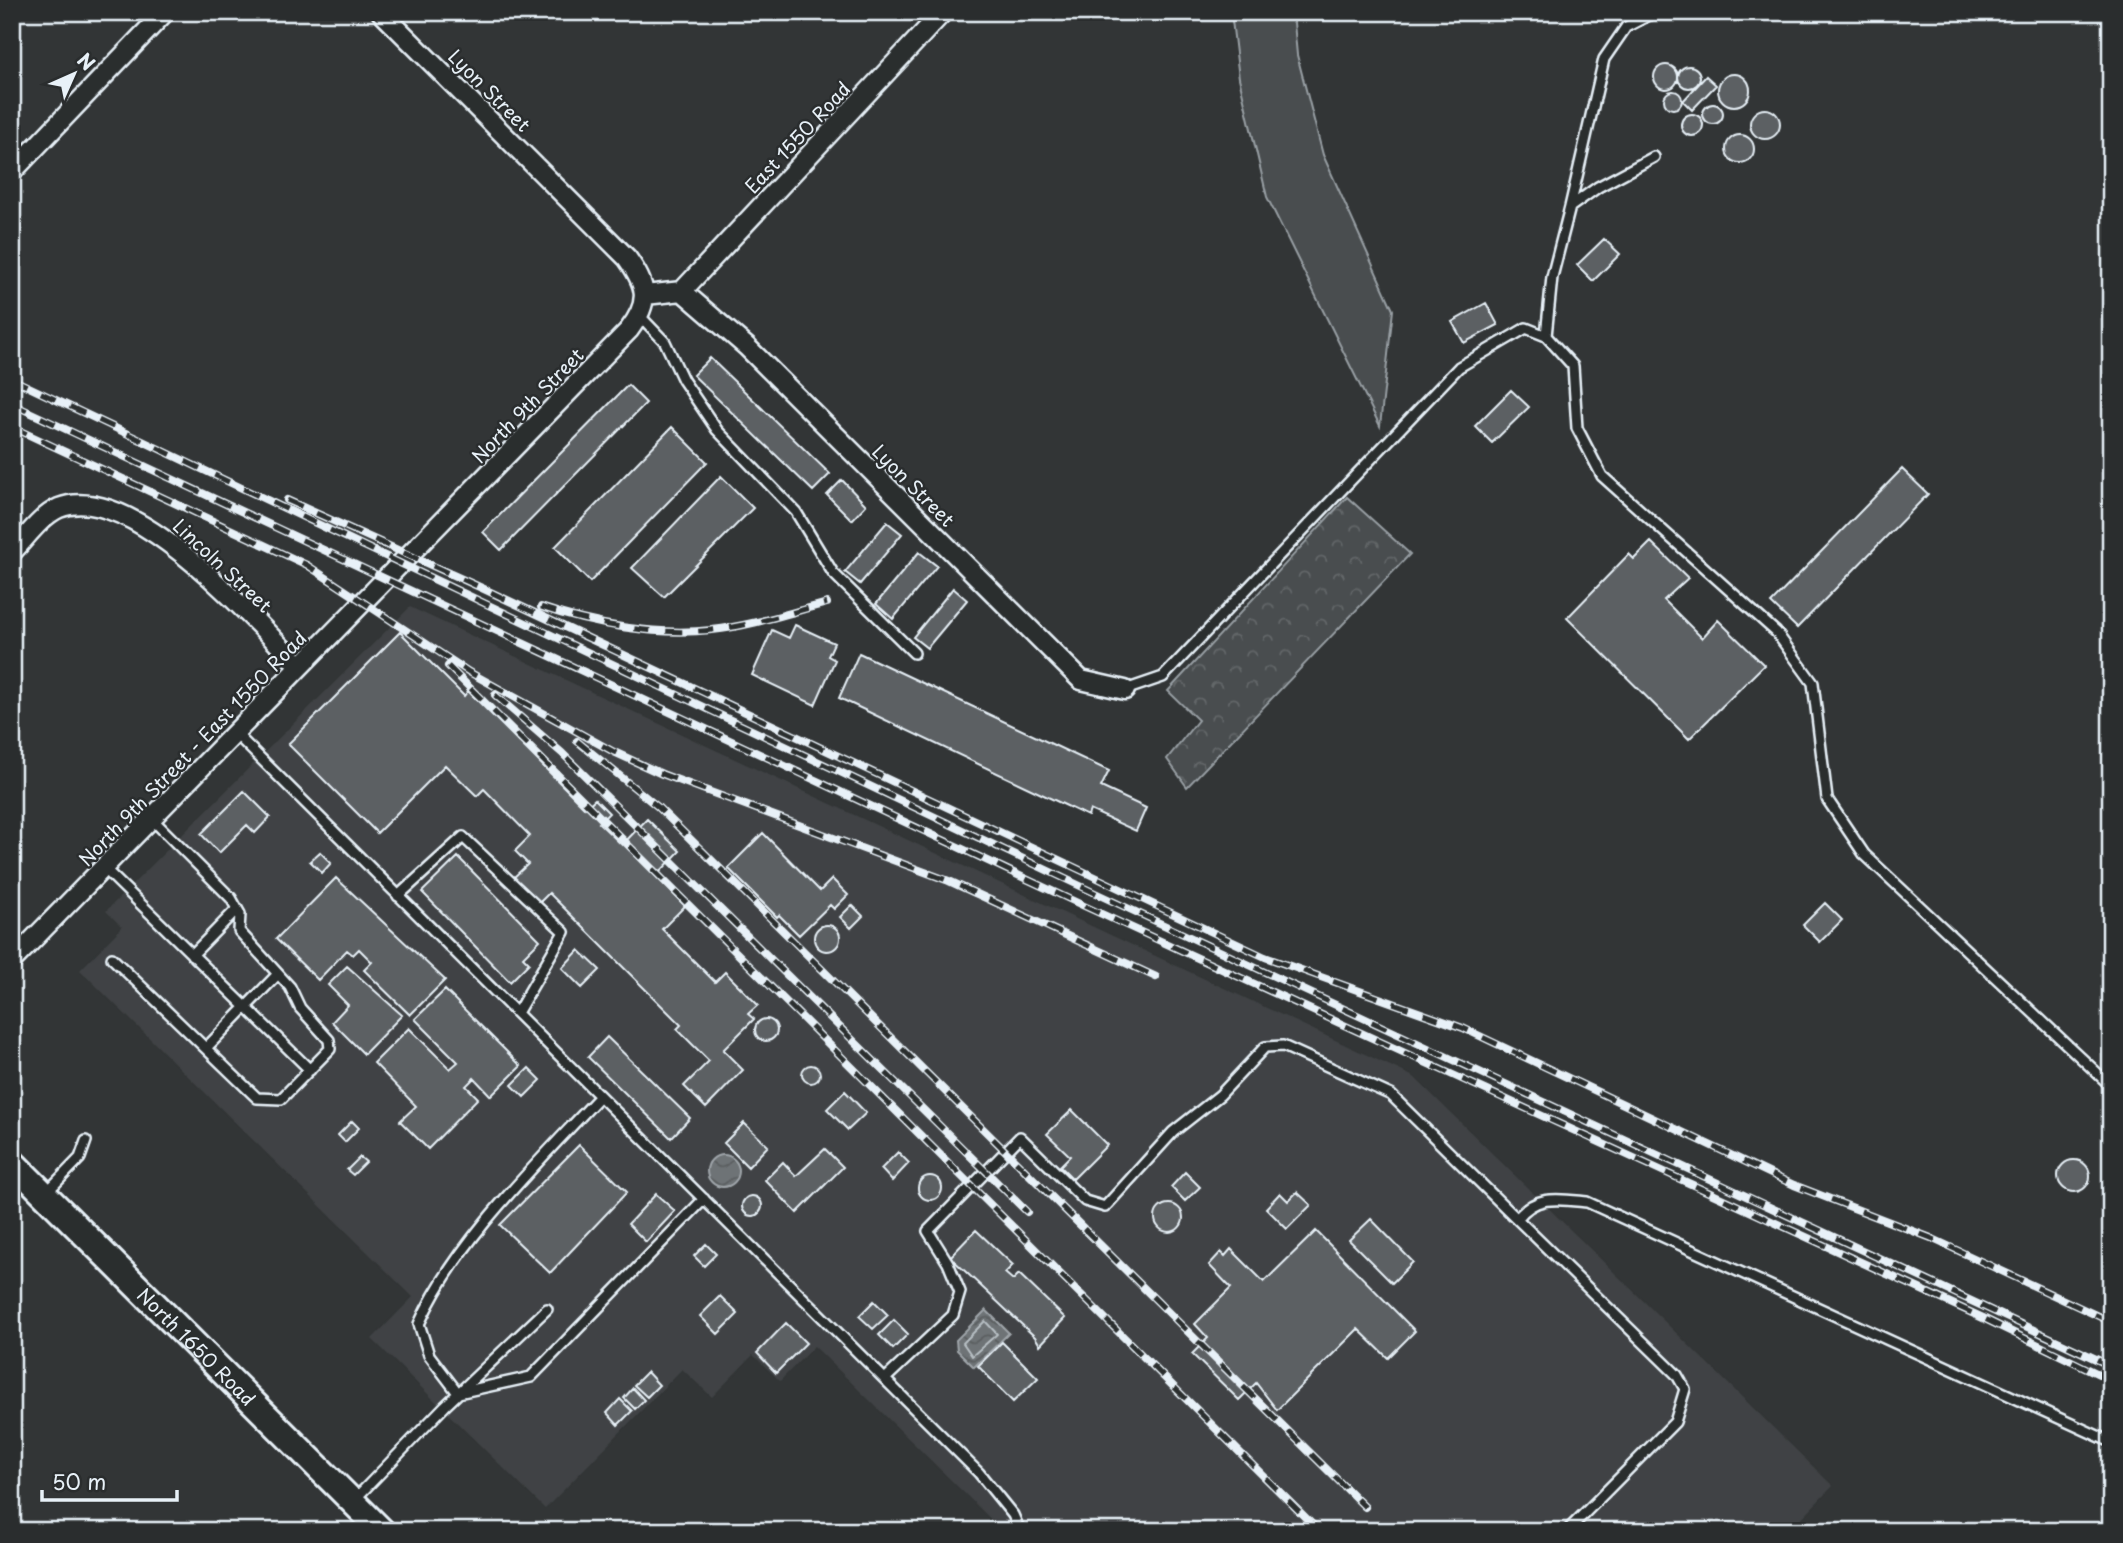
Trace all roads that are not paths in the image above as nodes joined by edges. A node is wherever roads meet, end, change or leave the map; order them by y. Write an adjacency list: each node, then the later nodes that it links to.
1 (381, 12): 9 (street, Lyon Street)
2 (943, 12): 8 (street, East 1550 Road)
3 (1651, 13): 7 (lane)
4 (161, 14): 6 (street)
5 (1654, 157): 7 (lane)
6 (12, 172)
7 (1570, 207): 11 (lane)
8 (682, 291): 9 (street); 16 (street, Lyon Street)
9 (645, 295): 10 (street)
10 (640, 316): 13 (street, North 9th Street); 14 (lane)
11 (1546, 336): 16 (lane); 30 (lane)
12 (12, 552): 15 (street, Lincoln Street)
13 (401, 563): 15 (street, North 9th Street - East 1550 Road)
14 (914, 653)
15 (300, 666): 17 (street, North 9th Street - East 1550 Road)
16 (1125, 690)
17 (235, 733): 18 (street, North 9th Street - East 1550 Road); 20 (lane)
18 (152, 819): 19 (street, North 9th Street - East 1550 Road); 21 (lane)
19 (104, 868): 22 (lane); 24 (street, North 9th Street - East 1550 Road)
20 (398, 896): 27 (lane); 27 (lane)
21 (237, 909): 22 (lane); 25 (lane)
22 (192, 955): 26 (lane)
23 (112, 958): 28 (lane)
24 (12, 961)
25 (278, 974): 26 (lane); 29 (lane)
26 (245, 1008): 28 (lane); 29 (lane)
27 (517, 1013): 31 (lane)
28 (206, 1048): 29 (lane)
29 (310, 1070)
30 (2111, 1086)
31 (600, 1096): 35 (lane); 39 (lane)
32 (86, 1141): 34 (lane)
33 (12, 1162): 34 (street, North 1650 Road)
34 (45, 1194): 41 (street, North 1650 Road)
35 (704, 1199): 38 (lane); 39 (lane)
36 (1517, 1219): 38 (lane); 40 (lane); 44 (lane)
37 (547, 1309): 39 (lane)
38 (885, 1379): 43 (lane)
39 (458, 1393): 41 (lane)
40 (2111, 1442)
41 (353, 1502): 42 (street, North 1650 Road)
42 (382, 1531)
43 (1020, 1531)
44 (1567, 1531)

